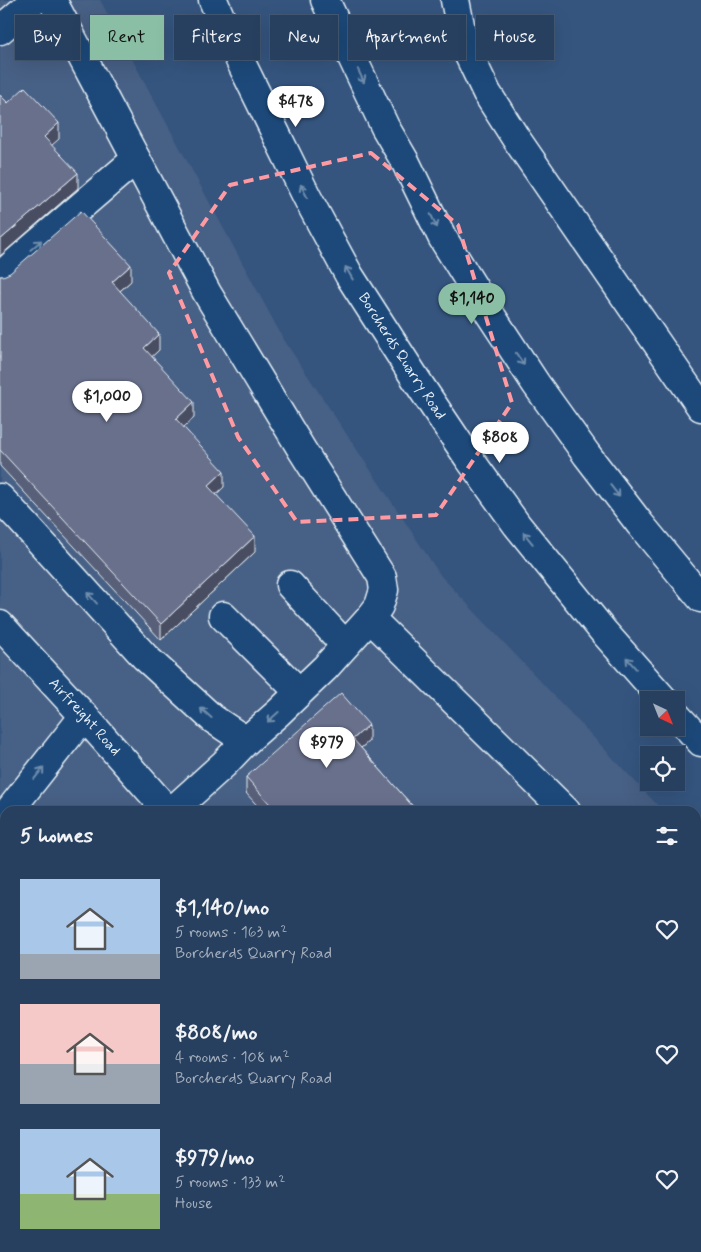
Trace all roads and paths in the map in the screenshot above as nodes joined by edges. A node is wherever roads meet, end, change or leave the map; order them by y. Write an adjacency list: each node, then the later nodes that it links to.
1 (34, 0): 9 (main road)
2 (52, 0): 11 (main road)
3 (201, 0): 7 (main road)
4 (213, 0): 8 (main road, Borcherds Quarry Road)
5 (326, 0): 16 (main road, one-way to 16)
6 (455, 0): 13 (main road)
7 (212, 15)
8 (219, 15)
9 (0, 30)
10 (240, 60): 21 (main road, Borcherds Quarry Road, one-way to 10)
11 (136, 159): 12 (main road, one-way to 11); 18 (main road)
12 (0, 277)
13 (701, 407)
14 (0, 498): 25 (main road, one-way to 14)
15 (290, 585): 20 (main road)
16 (701, 598)
17 (223, 616): 22 (main road)
18 (370, 618): 20 (main road); 30 (main road)
19 (0, 625): 23 (main road, Airfreight Road)
20 (345, 646): 22 (main road)
21 (656, 691)
22 (299, 692): 25 (main road, one-way to 25)
23 (84, 716): 27 (main road, one-way to 23); 28 (main road, Airfreight Road)
24 (685, 725): 26 (main road)
25 (246, 741): 29 (main road)
26 (701, 742)
27 (13, 806)
28 (165, 806)
29 (176, 806)
30 (561, 806)

